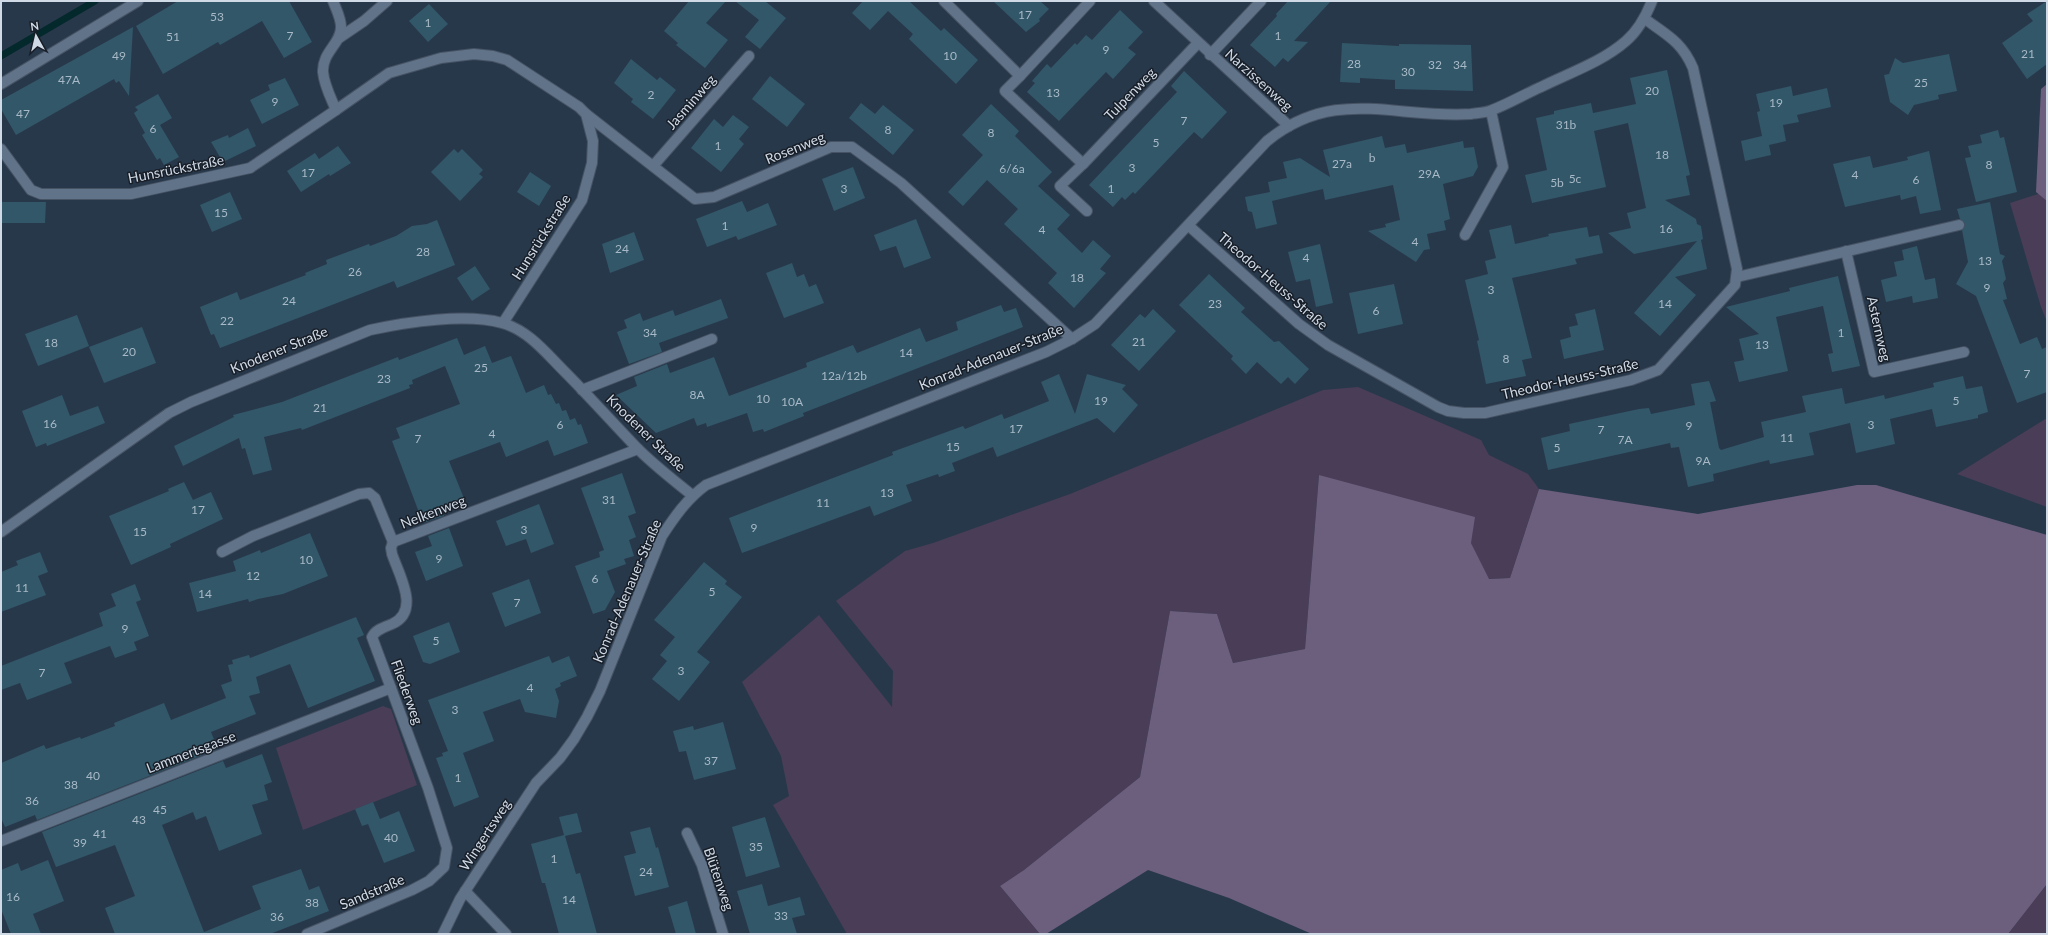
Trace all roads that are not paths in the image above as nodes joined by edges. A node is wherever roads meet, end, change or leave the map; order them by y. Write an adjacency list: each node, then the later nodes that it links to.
1 (138, 1): 15 (street)
2 (333, 1): 10 (street)
3 (387, 1): 10 (street)
4 (944, 1): 14 (street)
5 (1090, 1): 14 (street)
6 (1154, 1): 11 (street, Narzissenweg)
7 (1261, 1): 12 (street, Narzissenweg)
8 (1652, 1): 9 (street, Konrad-Adenauer-Straße)
9 (1645, 19): 17 (street, Konrad-Adenauer-Straße); 28 (street)
10 (339, 38): 16 (street)
11 (1198, 43): 12 (street, Narzissenweg); 21 (street, Tulpenweg)
12 (1210, 55): 19 (street, Narzissenweg)
13 (749, 56): 22 (street, Jasminweg)
14 (1020, 76): 21 (street)
15 (1, 84)
16 (336, 110): 18 (street, Hunsrückstraße); 20 (street, Hunsrückstraße)
17 (1491, 111): 19 (street, Konrad-Adenauer-Straße); 26 (street)
18 (586, 114): 22 (street, Rosenweg); 29 (street, Hunsrückstraße)
19 (1288, 126): 25 (street, Konrad-Adenauer-Straße)
20 (1, 149)
21 (1083, 164): 23 (street, Tulpenweg)
22 (654, 166): 31 (street, Rosenweg)
23 (1087, 211)
24 (1958, 225): 27 (street)
25 (1189, 226): 28 (street, Theodor-Heuss-Straße); 31 (street, Konrad-Adenauer-Straße)
26 (1465, 235)
27 (1846, 251): 28 (street); 32 (street, Asternweg)
28 (1737, 277)
29 (503, 323): 33 (street, Knodener Straße); 36 (street, Knodener Straße)
30 (712, 339): 33 (street, Knodener Straße)
31 (1072, 339): 35 (street, Konrad-Adenauer-Straße)
32 (1964, 352)
33 (582, 390): 34 (street, Knodener Straße)
34 (638, 449): 35 (street, Knodener Straße); 37 (street, Nelkenweg)
35 (692, 495): 40 (street, Konrad-Adenauer-Straße)
36 (1, 532)
37 (393, 542): 38 (street, Nelkenweg); 39 (street, Fliederweg)
38 (222, 552)
39 (391, 688): 42 (street, Lammertsgasse); 43 (street, Fliederweg)
40 (560, 758): 44 (street, Wingertsweg)
41 (687, 833): 48 (street, Blütenweg)
42 (1, 841)
43 (444, 867): 45 (street, Sandstraße)
44 (465, 891): 46 (street, Wingertsweg); 47 (street)
45 (307, 934)
46 (444, 934)
47 (506, 934)
48 (722, 934)

